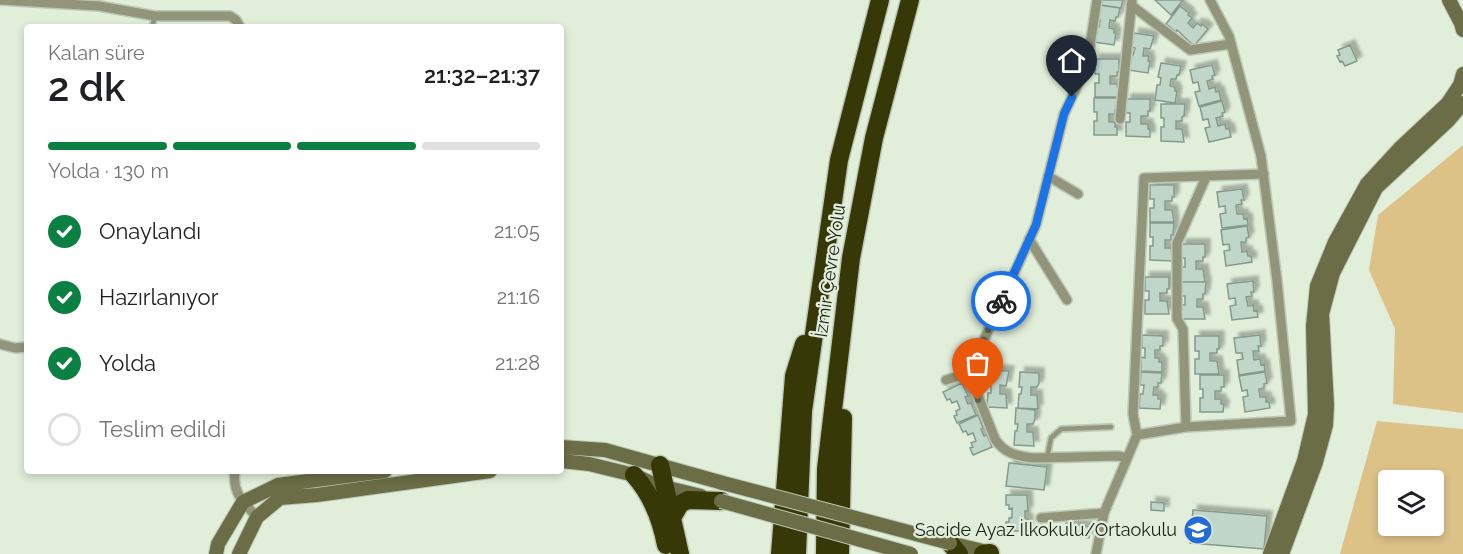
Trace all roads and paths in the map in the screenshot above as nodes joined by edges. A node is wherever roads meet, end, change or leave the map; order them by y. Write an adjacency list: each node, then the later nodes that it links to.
1 (0, 0): 10 (street)
2 (880, 0): 25 (highway, İzmir Çevre Yolu)
3 (910, 0): 26 (highway, İzmir Çevre Yolu)
4 (1097, 0): 21 (street)
5 (1210, 0): 14 (street)
6 (1449, 0): 13 (street)
7 (1458, 0): 9 (street)
8 (1131, 2): 14 (street); 18 (street)
9 (1463, 10)
10 (155, 16): 11 (lane); 12 (street)
11 (153, 24)
12 (238, 24)
13 (1463, 30)
14 (1232, 44): 20 (street)
15 (1462, 80): 63 (street)
16 (1463, 103): 19 (street)
17 (1463, 118): 19 (street)
18 (1120, 119)
19 (1448, 121): 64 (street)
20 (1264, 174): 22 (street); 33 (street)
21 (1048, 177): 23 (street); 24 (street)
22 (1206, 177): 33 (street); 34 (street)
23 (1078, 194)
24 (1029, 239): 27 (street); 30 (street)
25 (820, 294): 56 (highway); 57 (highway, İzmir Çevre Yolu)
26 (846, 298): 58 (highway, İzmir Çevre Yolu); 59 (highway)
27 (1067, 300)
28 (0, 344): 29 (street)
29 (24, 347)
30 (969, 373): 31 (street); 36 (street)
31 (946, 380)
32 (1112, 427): 36 (lane)
33 (1186, 427): 34 (street)
34 (1137, 435): 37 (street)
35 (564, 447): 39 (street)
36 (1047, 458): 37 (street)
37 (1127, 458): 47 (street)
38 (564, 461): 43 (street)
39 (660, 465): 44 (highway); 51 (street, bridge)
40 (235, 474): 46 (street)
41 (363, 474): 46 (street)
42 (468, 474): 48 (street)
43 (634, 475): 44 (street); 50 (highway)
44 (661, 486): 45 (street); 50 (highway)
45 (721, 501): 50 (highway); 60 (street, bridge)
46 (243, 502): 48 (street); 52 (street)
47 (1104, 513): 49 (street); 62 (street)
48 (257, 517): 53 (street)
49 (1041, 518)
50 (667, 522): 54 (highway); 55 (highway)
51 (954, 548): 61 (street)
52 (216, 554)
53 (239, 554)
54 (668, 554)
55 (680, 554)
56 (780, 554)
57 (797, 554)
58 (825, 554)
59 (840, 554)
60 (911, 554)
61 (990, 554)
62 (1096, 554)
63 (1270, 554)
64 (1282, 554)

